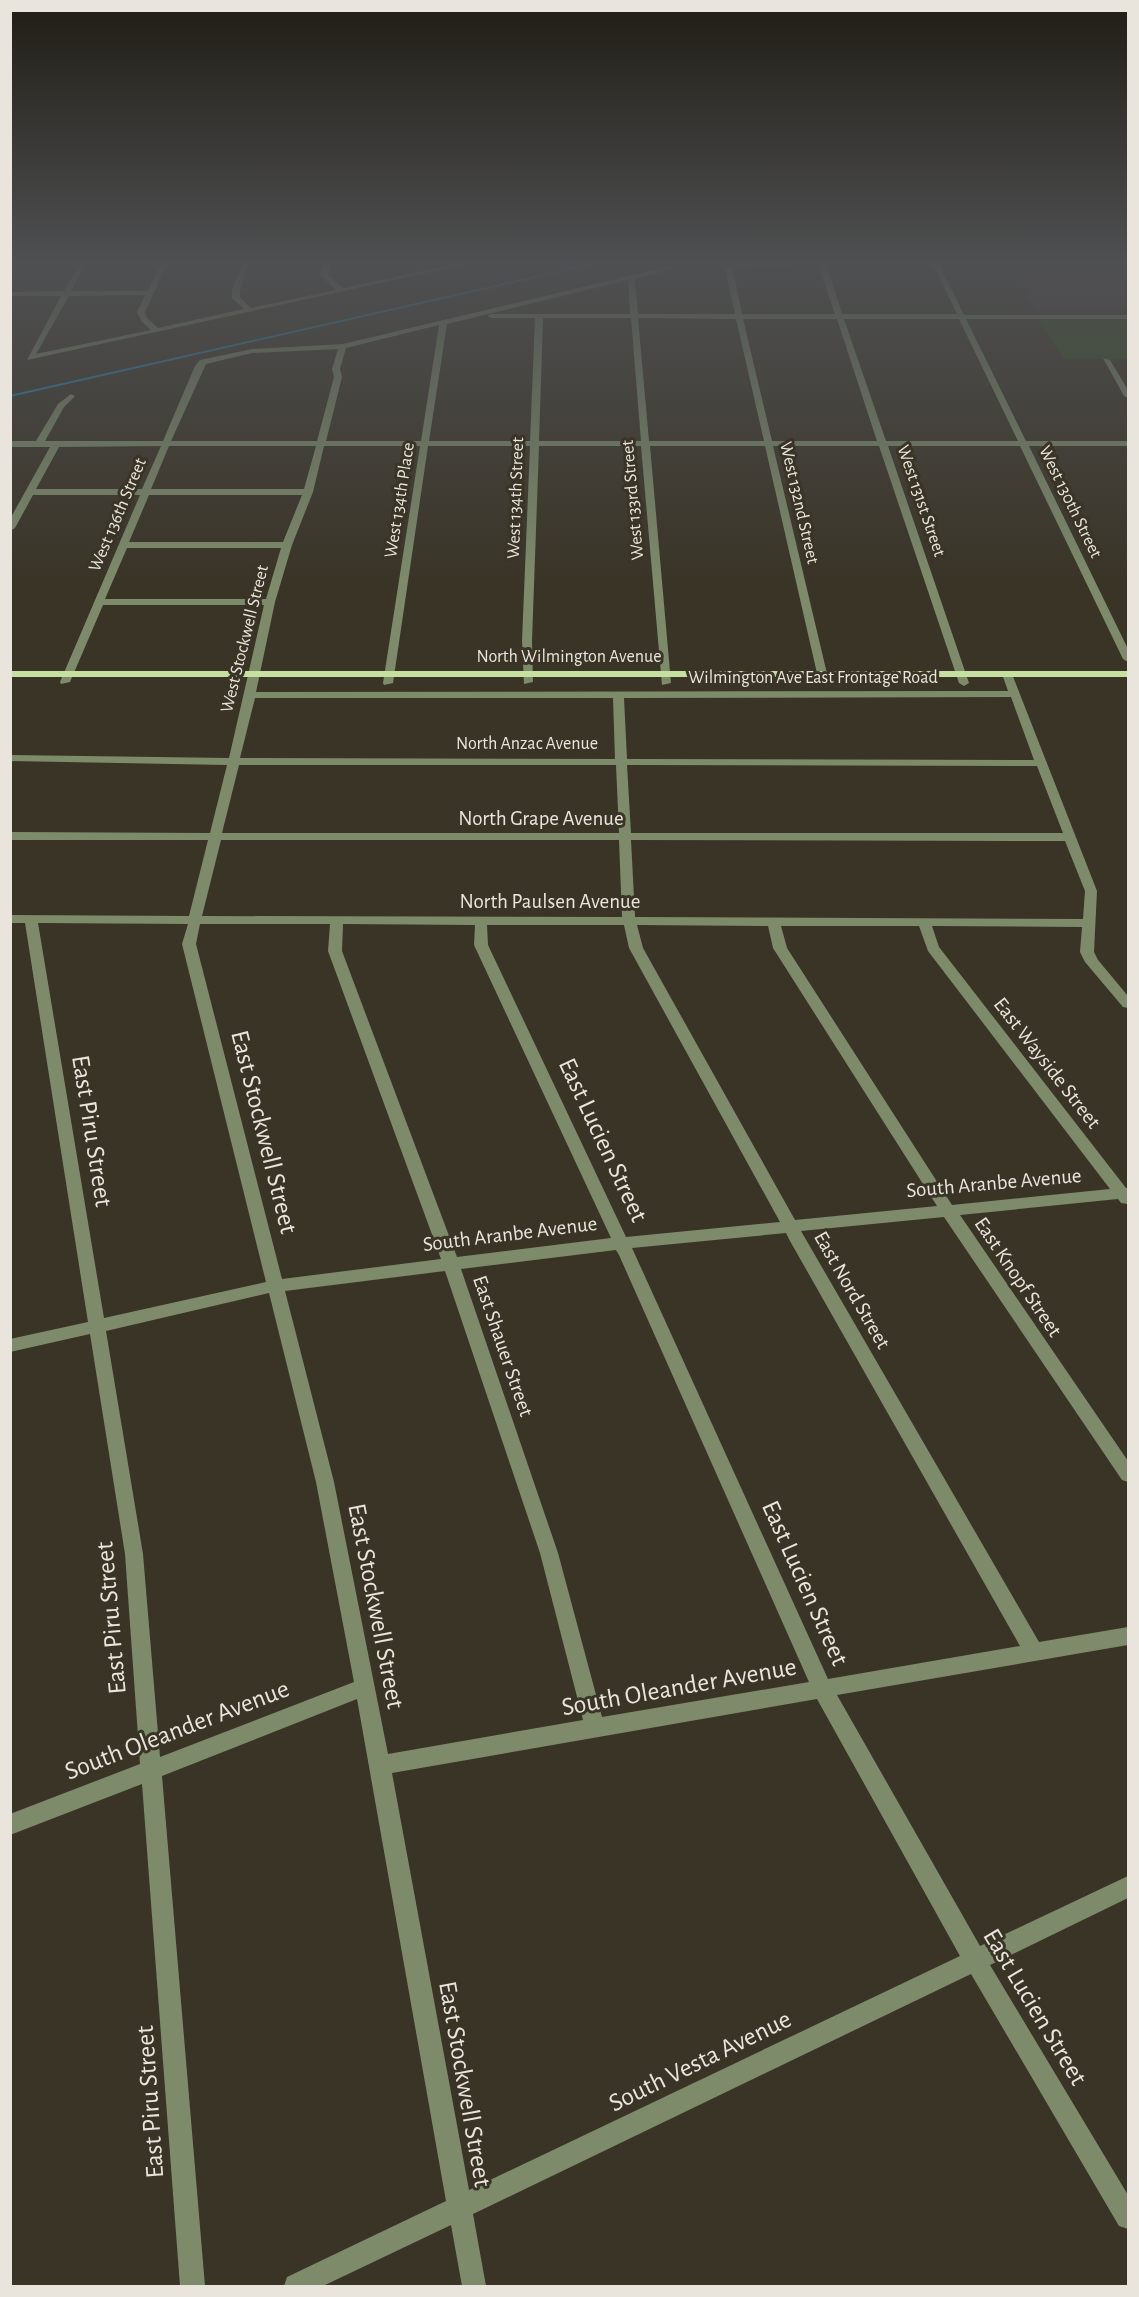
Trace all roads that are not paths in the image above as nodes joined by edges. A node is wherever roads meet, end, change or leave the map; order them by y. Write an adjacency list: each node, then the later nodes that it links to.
1 (200, 369): 18 (street, West 136th Street)
2 (336, 369): 19 (street, West Stockwell Street)
3 (436, 369): 20 (street, West 134th Place)
4 (537, 369): 21 (street, West 134th Street)
5 (639, 369): 22 (street, West 133rd Street)
6 (750, 369): 23 (street, West 132nd Street)
7 (857, 369): 12 (street, West 131st Street)
8 (988, 369): 13 (street, West 130th Street)
9 (1112, 369): 11 (street)
10 (71, 396): 16 (street)
11 (1128, 396)
12 (882, 443): 13 (street); 23 (street); 40 (street, West 131st Street)
13 (1023, 443): 14 (street); 32 (street, West 130th Street)
14 (1128, 443)
15 (10, 444): 16 (street)
16 (39, 444): 17 (street)
17 (57, 444): 18 (street); 24 (street)
18 (166, 444): 19 (street); 25 (street, West 136th Street)
19 (321, 444): 20 (street); 26 (street, West Stockwell Street)
20 (425, 444): 21 (street); 36 (street, West 134th Place)
21 (535, 444): 22 (street); 37 (street, West 134th Street)
22 (645, 444): 23 (street); 38 (street, West 133rd Street)
23 (768, 444): 39 (street, West 132nd Street)
24 (30, 492): 25 (street); 27 (street)
25 (146, 492): 26 (street); 28 (street, West 136th Street)
26 (309, 492): 29 (street, West Stockwell Street)
27 (10, 528)
28 (122, 545): 29 (street); 30 (street, West 136th Street)
29 (287, 545): 31 (street, West Stockwell Street)
30 (99, 602): 31 (street); 35 (street, West 136th Street)
31 (270, 602): 43 (street, West Stockwell Street)
32 (1128, 659)
33 (10, 674): 35 (main road, North Wilmington Avenue)
34 (1128, 674): 44 (main road, North Wilmington Avenue)
35 (67, 678): 41 (main road, North Wilmington Avenue); 43 (main road, North Wilmington Avenue)
36 (389, 678): 37 (main road, North Wilmington Avenue); 43 (main road, North Wilmington Avenue)
37 (528, 678): 38 (main road, North Wilmington Avenue)
38 (665, 678): 39 (main road, North Wilmington Avenue)
39 (823, 678): 40 (main road, North Wilmington Avenue)
40 (962, 678): 44 (main road, North Wilmington Avenue)
41 (10, 682)
42 (1128, 683): 44 (main road, North Wilmington Avenue)
43 (252, 684): 45 (street, Wilmington Ave East Frontage Road); 47 (street, West Stockwell Street)
44 (1012, 684): 45 (street, Wilmington Ave East Frontage Road); 49 (street)
45 (618, 696): 48 (street, East Nord Street)
46 (10, 758): 47 (street, North Anzac Avenue)
47 (232, 761): 48 (street, North Anzac Avenue); 51 (street, West Stockwell Street)
48 (621, 762): 49 (street, North Anzac Avenue); 53 (street, East Nord Street)
49 (1043, 763): 52 (street)
50 (10, 836): 51 (street, North Grape Avenue)
51 (214, 837): 53 (street, North Grape Avenue); 55 (street, West Stockwell Street)
52 (1072, 837): 53 (street, North Grape Avenue); 62 (street)
53 (625, 838): 59 (street, East Nord Street)
54 (31, 918): 55 (street, North Paulsen Avenue); 56 (street, North Paulsen Avenue); 71 (street, East Piru Street)
55 (195, 918): 57 (street, North Paulsen Avenue); 63 (street, West Stockwell Street)
56 (10, 919)
57 (337, 919): 58 (street, North Paulsen Avenue); 69 (street, East Shauer Street)
58 (481, 920): 59 (street, North Paulsen Avenue); 68 (street, East Lucien Street)
59 (629, 921): 60 (street, North Paulsen Avenue); 67 (street, East Nord Street)
60 (774, 922): 61 (street, North Paulsen Avenue); 66 (street, East Knopf Street)
61 (924, 922): 62 (street, North Paulsen Avenue); 65 (street, East Wayside Street)
62 (1090, 923): 64 (street)
63 (189, 944): 70 (street, East Stockwell Street)
64 (1128, 1004)
65 (1126, 1196): 66 (street, South Aranbe Avenue)
66 (947, 1209): 67 (street, South Aranbe Avenue); 73 (street, East Knopf Street)
67 (790, 1226): 68 (street, South Aranbe Avenue); 75 (street, East Nord Street)
68 (622, 1243): 69 (street, South Aranbe Avenue); 77 (street, East Lucien Street)
69 (451, 1264): 70 (street, South Aranbe Avenue); 78 (street, East Shauer Street)
70 (274, 1286): 71 (street, South Aranbe Avenue); 76 (street, East Stockwell Street)
71 (96, 1327): 72 (street, South Aranbe Avenue); 80 (street, East Piru Street)
72 (10, 1346)
73 (1128, 1475)
74 (1128, 1636): 75 (street, South Oleander Avenue)
75 (1034, 1652): 77 (street, South Oleander Avenue)
76 (364, 1687): 79 (street, East Stockwell Street); 80 (street, South Oleander Avenue)
77 (823, 1690): 78 (street, South Oleander Avenue); 83 (street, East Lucien Street)
78 (595, 1728): 79 (street, South Oleander Avenue)
79 (380, 1765): 84 (street, East Stockwell Street)
80 (151, 1769): 81 (street, South Oleander Avenue); 86 (street, East Piru Street)
81 (10, 1825)
82 (1128, 1887): 83 (street, South Vesta Avenue)
83 (975, 1960): 84 (street, South Vesta Avenue); 85 (street, East Lucien Street)
84 (460, 2208): 87 (street, South Vesta Avenue); 88 (street, East Stockwell Street)
85 (1128, 2217)
86 (192, 2286)
87 (296, 2286)
88 (474, 2286)

